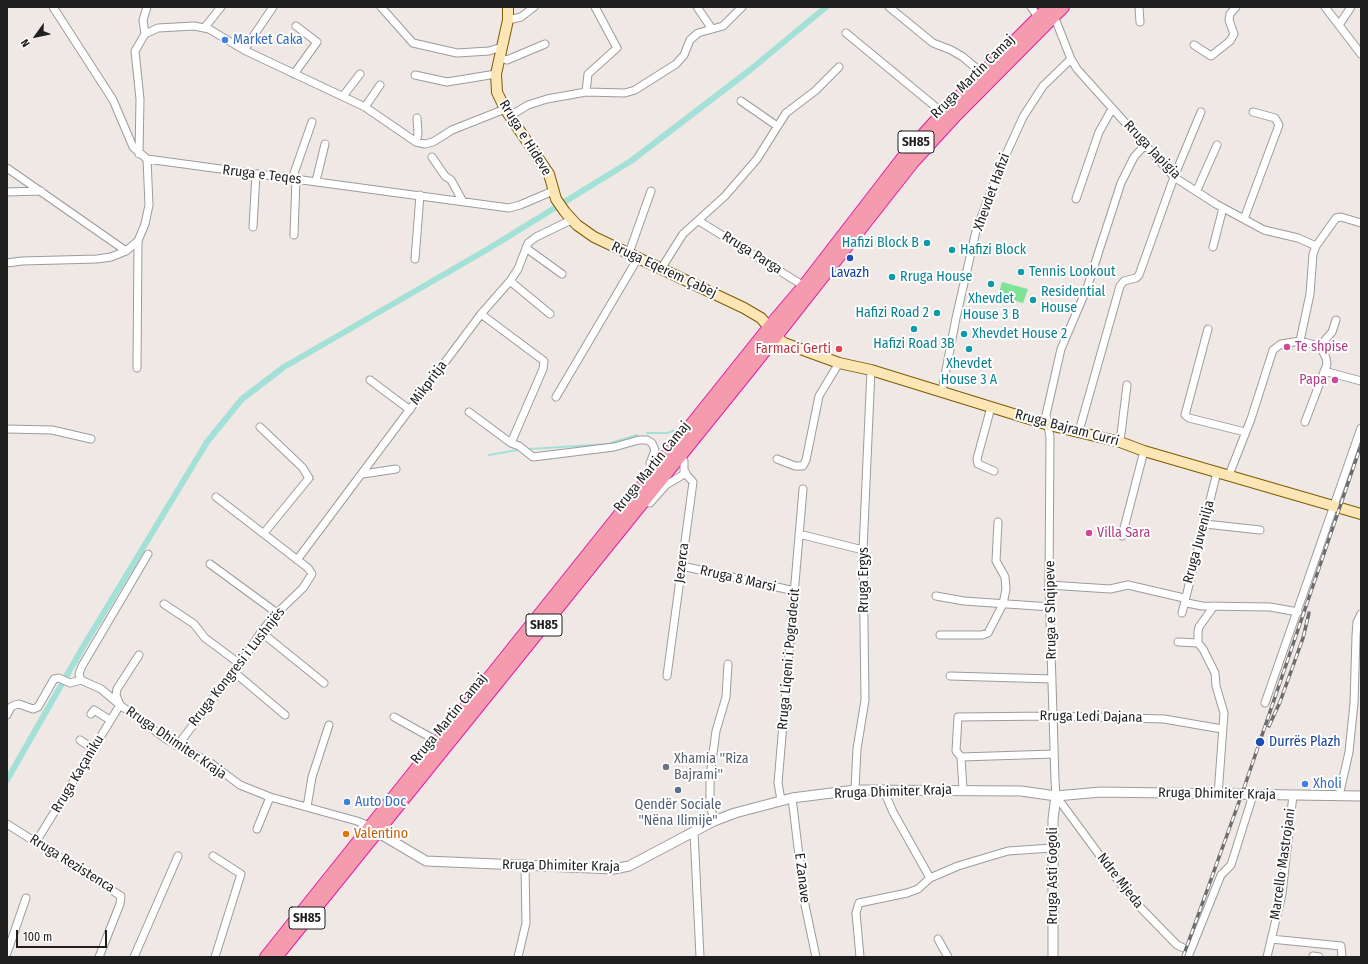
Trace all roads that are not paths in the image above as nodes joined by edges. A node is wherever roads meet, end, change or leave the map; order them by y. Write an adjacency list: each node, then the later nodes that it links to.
1 (53, 7): 58 (street, Rruga e Teqes)
2 (148, 7): 26 (street)
3 (221, 7): 24 (street)
4 (273, 7): 31 (street)
5 (381, 7): 30 (street)
6 (508, 7): 20 (main road, Rruga e Hideve)
7 (534, 7): 20 (street)
8 (595, 7): 42 (street)
9 (697, 7): 25 (street)
10 (741, 7): 25 (street)
11 (889, 7): 39 (street)
12 (1031, 7): 19 (street)
13 (1063, 7): 18 (highway, Rruga Martin Camaj / SH85)
14 (1139, 7): 21 (street)
15 (1236, 7): 29 (street)
16 (1325, 7): 22 (street)
17 (1351, 7): 22 (street)
18 (1052, 11): 19 (highway, Rruga Martin Camaj / SH85); 34 (street, Rruga Japigia); 97 (highway, Rruga Martin Camaj / SH85)
19 (1039, 18): 39 (highway, Rruga Martin Camaj / SH85)
20 (508, 20): 30 (main road, Rruga e Hideve)
21 (1140, 22)
22 (1339, 25): 32 (street)
23 (296, 26): 36 (street)
24 (205, 27): 26 (street); 31 (street)
25 (712, 29): 42 (street)
26 (145, 34): 58 (street)
27 (846, 34): 50 (street, Rruga Martin Camaj)
28 (545, 44): 33 (street)
29 (1194, 45)
30 (502, 47): 33 (main road, Rruga e Hideve)
31 (244, 50): 36 (street)
32 (1361, 54)
33 (499, 57): 38 (main road, Rruga e Hideve)
34 (1071, 59): 46 (street, Rruga Japigia); 107 (street, Xhevdet Hafizi)
35 (839, 67): 53 (street)
36 (294, 74): 43 (street)
37 (360, 74): 43 (street)
38 (496, 74): 40 (street); 47 (main road, Rruga e Hideve)
39 (983, 74): 50 (highway, Rruga Martin Camaj / SH85)
40 (415, 75)
41 (380, 85): 45 (street)
42 (586, 92): 47 (street)
43 (343, 96): 45 (street)
44 (741, 101): 53 (street)
45 (365, 107): 54 (street)
46 (1112, 109): 56 (street, Rruga Japigia); 72 (street)
47 (508, 112): 54 (street); 70 (main road, Rruga e Hideve)
48 (1201, 112): 63 (street)
49 (1253, 112): 76 (street)
50 (943, 113): 92 (highway, Rruga Martin Camaj / SH85)
51 (417, 118): 54 (street)
52 (312, 122): 64 (street)
53 (777, 126): 77 (street)
54 (416, 142)
55 (325, 144): 65 (street)
56 (1145, 145): 63 (street, Rruga Japigia); 113 (street, Rruga e Shqipeve)
57 (1218, 145): 66 (street)
58 (139, 154): 60 (street, Rruga e Teqes)
59 (432, 157): 73 (street)
60 (147, 159): 62 (street, Rruga e Teqes); 81 (street)
61 (7, 168): 67 (street)
62 (256, 174): 64 (street, Rruga e Teqes); 79 (street)
63 (1174, 177): 66 (street, Rruga Japigia); 117 (street)
64 (294, 179): 65 (street, Rruga e Teqes); 80 (street)
65 (316, 181): 71 (street, Rruga e Teqes)
66 (1197, 190): 74 (street, Rruga Japigia)
67 (41, 191): 69 (street); 85 (street)
68 (651, 191): 86 (street)
69 (7, 192)
70 (555, 195): 73 (street, Rruga e Teqes); 75 (main road, Rruga Eqerem Çabej)
71 (420, 196): 73 (street, Rruga e Teqes); 87 (street)
72 (1076, 199)
73 (462, 200)
74 (1223, 208): 76 (street, Rruga Japigia); 83 (street)
75 (568, 216): 84 (street, Mikpritja); 86 (main road, Rruga Eqerem Çabej)
76 (1244, 219): 82 (street, Rruga Japigia)
77 (699, 221): 89 (street); 92 (street, Rruga Parga)
78 (1361, 223): 82 (street)
79 (252, 227)
80 (294, 235)
81 (138, 241): 85 (street); 101 (street)
82 (1316, 246): 98 (street)
83 (1213, 247)
84 (526, 248): 90 (street); 91 (street, Mikpritja)
85 (126, 251): 88 (street)
86 (633, 256): 89 (main road, Rruga Eqerem Çabej); 108 (street)
87 (415, 260)
88 (7, 263)
89 (661, 269): 97 (main road, Rruga Eqerem Çabej)
90 (562, 274)
91 (510, 281): 93 (street, Mikpritja); 94 (street)
92 (804, 286): 97 (highway, Rruga Martin Camaj / SH85)
93 (481, 314): 110 (street, Mikpritja); 121 (street)
94 (550, 314)
95 (1336, 320): 99 (street)
96 (1208, 329): 118 (street)
97 (773, 331): 100 (main road, Rruga Bajram Curri); 123 (highway, Rruga Martin Camaj / SH85); 128 (highway, Rruga Martin Camaj / SH85)
98 (1300, 341): 99 (street); 118 (street)
99 (1319, 347): 103 (street)
100 (839, 363): 102 (main road, Rruga Bajram Curri); 124 (street)
101 (137, 368)
102 (871, 370): 107 (main road, Rruga Bajram Curri); 143 (street, Rruga Ergys)
103 (1324, 372): 105 (street); 112 (street)
104 (370, 380): 110 (street)
105 (1361, 381)
106 (1127, 385): 120 (street)
107 (942, 391): 109 (main road, Rruga Bajram Curri)
108 (556, 397)
109 (991, 407): 113 (main road, Rruga Bajram Curri); 126 (street)
110 (410, 410): 130 (street, Mikpritja)
111 (469, 412): 121 (street)
112 (1305, 422)
113 (1049, 425): 117 (main road, Rruga Bajram Curri); 148 (street, Rruga e Shqipeve)
114 (260, 427): 140 (street)
115 (1361, 428): 135 (street)
116 (7, 429): 119 (street)
117 (1079, 431): 120 (main road, Rruga Bajram Curri)
118 (1245, 432): 131 (street)
119 (91, 439)
120 (1120, 442): 122 (main road, Rruga Bajram Curri)
121 (511, 443): 128 (street)
122 (1144, 451): 127 (main road, Rruga Bajram Curri); 142 (street)
123 (680, 455): 129 (street, Jezerca); 134 (highway, Rruga Martin Camaj / SH85)
124 (777, 459)
125 (396, 469): 130 (street)
126 (994, 471)
127 (1217, 472): 131 (main road, Rruga Bajram Curri); 138 (street, Rruga Juvenilja)
128 (653, 473): 186 (highway, Rruga Martin Camaj / SH85)
129 (686, 473): 134 (street); 147 (street, Jezerca)
130 (363, 474): 145 (street, Mikpritja)
131 (1229, 474): 135 (main road, Rruga Bajram Curri)
132 (803, 489): 141 (street, Rruga Liqeni i Pogradecit)
133 (216, 497): 140 (street, Rruga Kongresi i Lushnjës)
134 (642, 502): 207 (highway, Rruga Martin Camaj / SH85)
135 (1333, 506): 136 (main road, Rruga Bajram Curri); 156 (street)
136 (1361, 514)
137 (998, 522): 153 (street)
138 (1204, 524): 139 (street); 151 (street, Rruga Juvenilja)
139 (1260, 530)
140 (264, 533): 145 (street, Rruga Kongresi i Lushnjës)
141 (799, 534): 143 (street); 149 (street, Rruga Liqeni i Pogradecit)
142 (1122, 536)
143 (864, 550): 192 (street, Rruga Ergys)
144 (148, 554): 171 (street)
145 (297, 560): 157 (street, Rruga Kongresi i Lushnjës)
146 (210, 564): 157 (street)
147 (682, 566): 149 (street, Rruga 8 Marsi); 168 (street, Jezerca)
148 (1049, 584): 151 (street); 155 (street, Rruga e Shqipeve)
149 (795, 591): 202 (street, Rruga Liqeni i Pogradecit)
150 (936, 596): 153 (street)
151 (1184, 598): 154 (street); 158 (street, Rruga Juvenilja)
152 (164, 604): 165 (street)
153 (1003, 604): 155 (street); 161 (street)
154 (1214, 606): 156 (street); 163 (street)
155 (1051, 607): 170 (street, Rruga e Shqipeve)
156 (1298, 612): 174 (street)
157 (277, 613): 160 (street, Rruga Kongresi i Lushnjës)
158 (1182, 613)
159 (1361, 614): 175 (street)
160 (262, 632): 165 (street, Rruga Kongresi i Lushnjës); 172 (street)
161 (940, 635)
162 (1178, 642): 163 (street)
163 (1198, 644): 184 (street)
164 (139, 655): 176 (street)
165 (240, 664): 167 (street, Rruga Kongresi i Lushnjës)
166 (728, 664): 204 (street)
167 (234, 672): 179 (street); 187 (street, Rruga Kongresi i Lushnjës)
168 (667, 676)
169 (950, 676): 170 (street)
170 (1052, 679): 180 (street, Rruga e Shqipeve)
171 (81, 680): 176 (street, Rruga Dhimiter Kraja); 178 (street)
172 (324, 683)
173 (1361, 697): 175 (street)
174 (1265, 703)
175 (1354, 703): 198 (street)
176 (120, 705): 182 (street, Rruga Kaçaniku); 187 (street, Rruga Dhimiter Kraja)
177 (91, 714): 182 (street)
178 (7, 715)
179 (285, 715)
180 (1052, 716): 184 (street, Rruga Ledi Dajana); 189 (street, Rruga e Shqipeve); 190 (street, Rruga Ledi Dajana)
181 (394, 717): 186 (street)
182 (110, 720): 188 (street, Rruga Kaçaniku)
183 (329, 725): 203 (street)
184 (1222, 729): 194 (street)
185 (80, 740): 188 (street)
186 (437, 742): 207 (highway, Rruga Martin Camaj / SH85)
187 (177, 746): 200 (street, Rruga Dhimiter Kraja)
188 (93, 749): 209 (street, Rruga Kaçaniku)
189 (1054, 754): 190 (street); 196 (street, Rruga e Shqipeve)
190 (961, 757): 193 (street)
191 (883, 789): 192 (street, Rruga Dhimiter Kraja); 193 (street, Rruga Dhimiter Kraja); 214 (street)
192 (855, 790): 201 (street, Rruga Dhimiter Kraja)
193 (963, 790): 196 (street, Rruga Dhimiter Kraja)
194 (1218, 795): 196 (street, Rruga Dhimiter Kraja); 197 (street, Rruga Dhimiter Kraja)
195 (1293, 795): 197 (street, Rruga Dhimiter Kraja); 198 (street, Rruga Dhimiter Kraja); 217 (street, Marcello Mastrojani)
196 (1056, 796): 210 (street, Rruga Asti Gogoli); 219 (street, Ndre Mjeda)
197 (1254, 796): 219 (street)
198 (1339, 796): 199 (street, Rruga Dhimiter Kraja)
199 (1361, 796)
200 (270, 797): 203 (street, Rruga Dhimiter Kraja); 206 (street)
201 (792, 798): 202 (street, Rruga Dhimiter Kraja); 227 (street, E Zanave)
202 (781, 800): 204 (street, Rruga Dhimiter Kraja)
203 (307, 807): 207 (street, Rruga Dhimiter Kraja)
204 (714, 821): 208 (street, Rruga Dhimiter Kraja)
205 (7, 824): 209 (street, Rruga Rezistenca)
206 (257, 829)
207 (373, 829): 213 (street, Rruga Dhimiter Kraja); 223 (highway, Rruga Martin Camaj / SH85); 224 (highway, Rruga Martin Camaj / SH85)
208 (694, 832): 213 (street, Rruga Dhimiter Kraja); 226 (street)
209 (36, 842): 220 (street, Rruga Rezistenca)
210 (1052, 848): 214 (street); 230 (street, Rruga Asti Gogoli)
211 (178, 856): 221 (street)
212 (213, 856): 222 (street)
213 (525, 866): 225 (street)
214 (930, 878): 228 (street)
215 (26, 898): 218 (street)
216 (938, 939): 229 (street)
217 (1272, 939): 231 (street, Marcello Mastrojani); 232 (street)
218 (7, 953)
219 (1189, 954)
220 (99, 957)
221 (134, 957)
222 (215, 957)
223 (266, 957)
224 (276, 957)
225 (518, 957)
226 (700, 957)
227 (816, 957)
228 (860, 957)
229 (948, 957)
230 (1053, 957)
231 (1267, 957)
232 (1342, 957)

